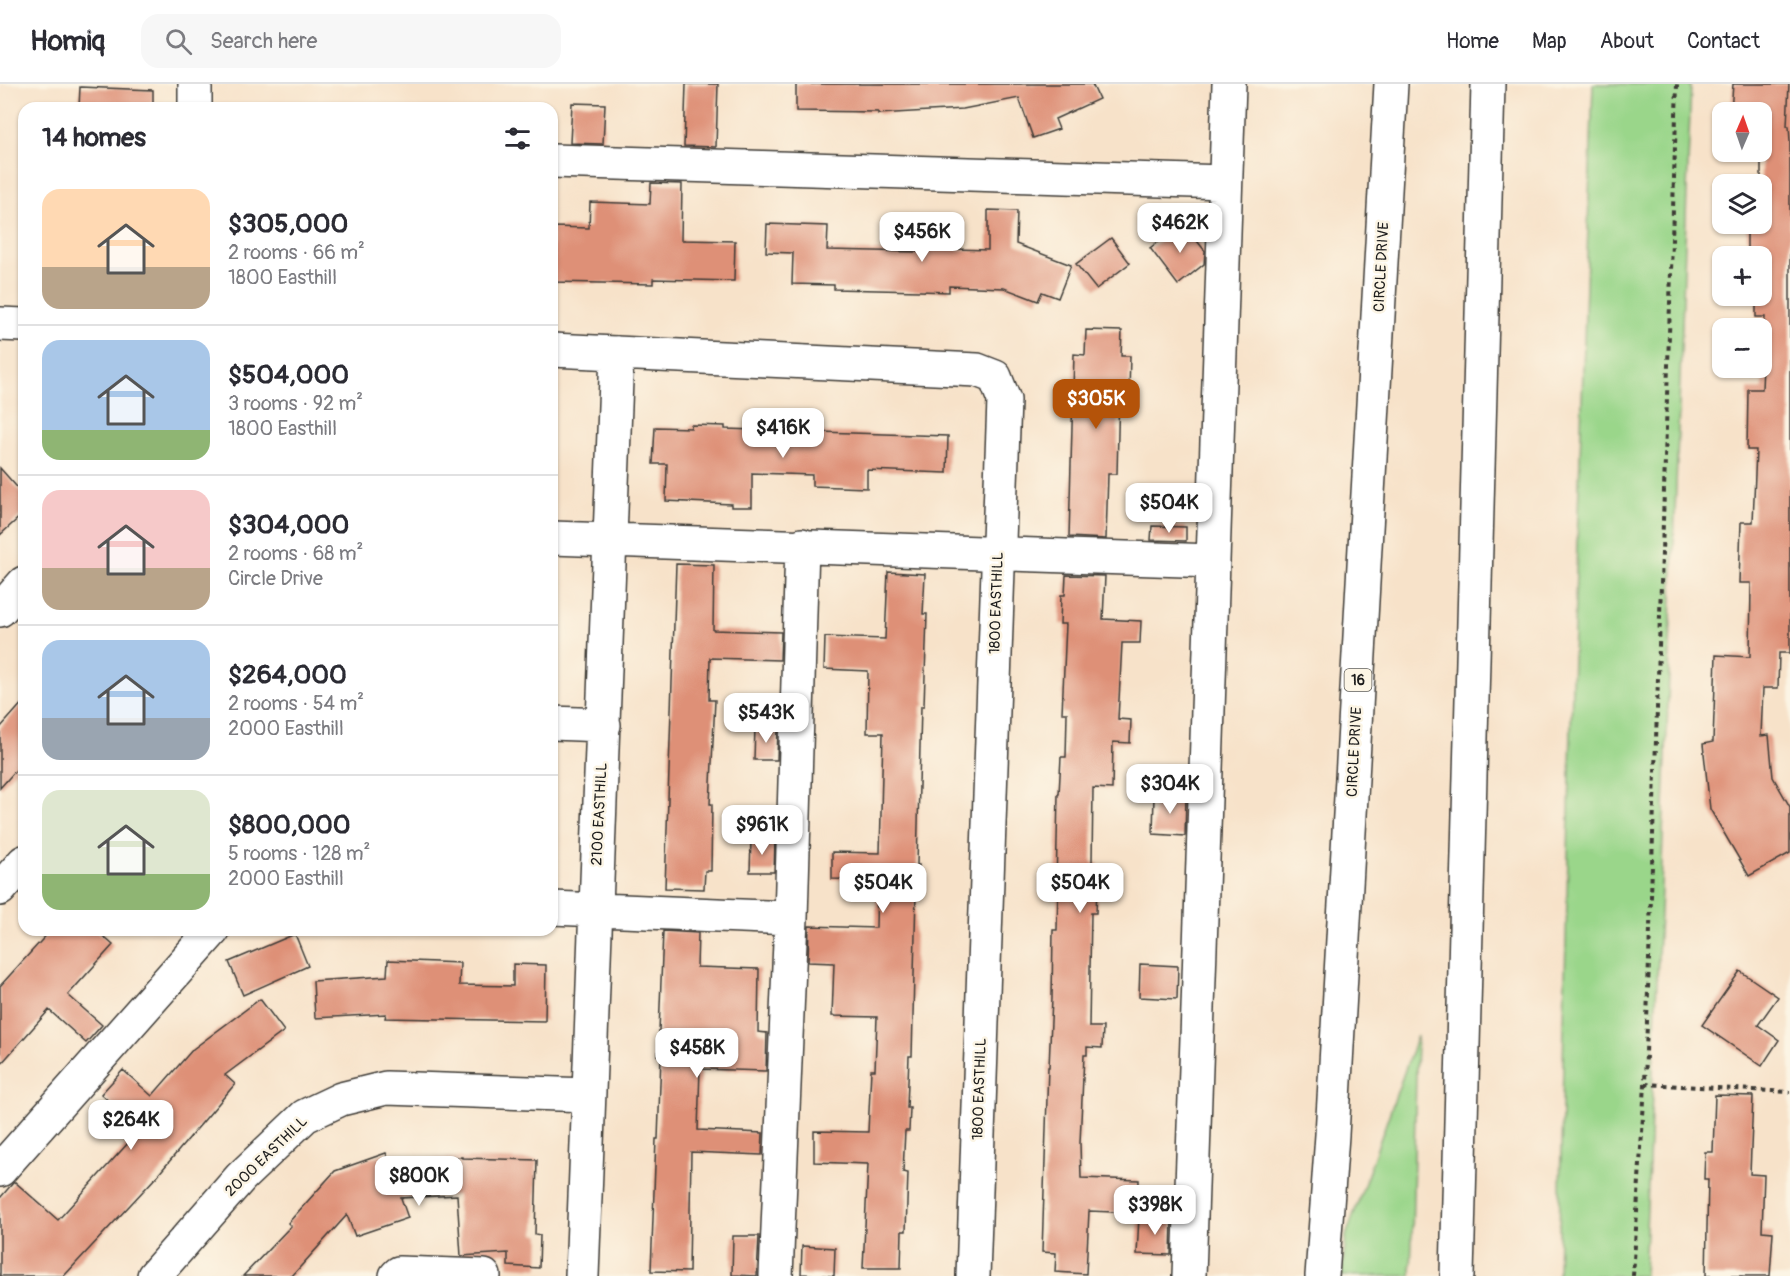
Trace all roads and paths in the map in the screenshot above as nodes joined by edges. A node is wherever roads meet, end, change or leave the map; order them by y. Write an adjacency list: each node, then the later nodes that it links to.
1 (195, 84): 6 (main road)
2 (1229, 84): 8 (main road)
3 (1391, 84): 39 (main road, CIRCLE DRIVE / 16)
4 (1488, 84): 40 (main road)
5 (1677, 84): 28 (path)
6 (195, 102)
7 (558, 161): 8 (main road)
8 (1225, 182): 17 (main road)
9 (0, 324): 10 (main road)
10 (18, 326)
11 (558, 350): 12 (main road, 1800 EASTHILL)
12 (617, 353): 14 (main road, 2100 EASTHILL); 16 (main road, 1800 EASTHILL)
13 (558, 538): 14 (main road)
14 (609, 540): 15 (main road); 21 (main road, 2100 EASTHILL)
15 (802, 546): 16 (main road); 26 (main road)
16 (998, 555): 17 (main road); 37 (main road, 1800 EASTHILL)
17 (1213, 561): 38 (main road)
18 (18, 590): 19 (main road)
19 (0, 610)
20 (558, 723): 21 (main road)
21 (604, 724): 25 (main road, 2100 EASTHILL)
22 (18, 869): 23 (main road)
23 (0, 889)
24 (558, 908): 25 (main road)
25 (595, 910): 26 (main road); 30 (main road, 2100 EASTHILL)
26 (791, 918): 36 (main road)
27 (208, 936): 31 (main road)
28 (1645, 1084): 29 (path); 41 (path)
29 (1789, 1091)
30 (588, 1095): 32 (main road, 2000 EASTHILL); 35 (main road, 2100 EASTHILL)
31 (0, 1170)
32 (154, 1276)
33 (396, 1276): 34 (main road)
34 (484, 1276)
35 (582, 1276)
36 (777, 1276)
37 (973, 1276)
38 (1189, 1276)
39 (1322, 1276)
40 (1457, 1276)
41 (1633, 1276)

